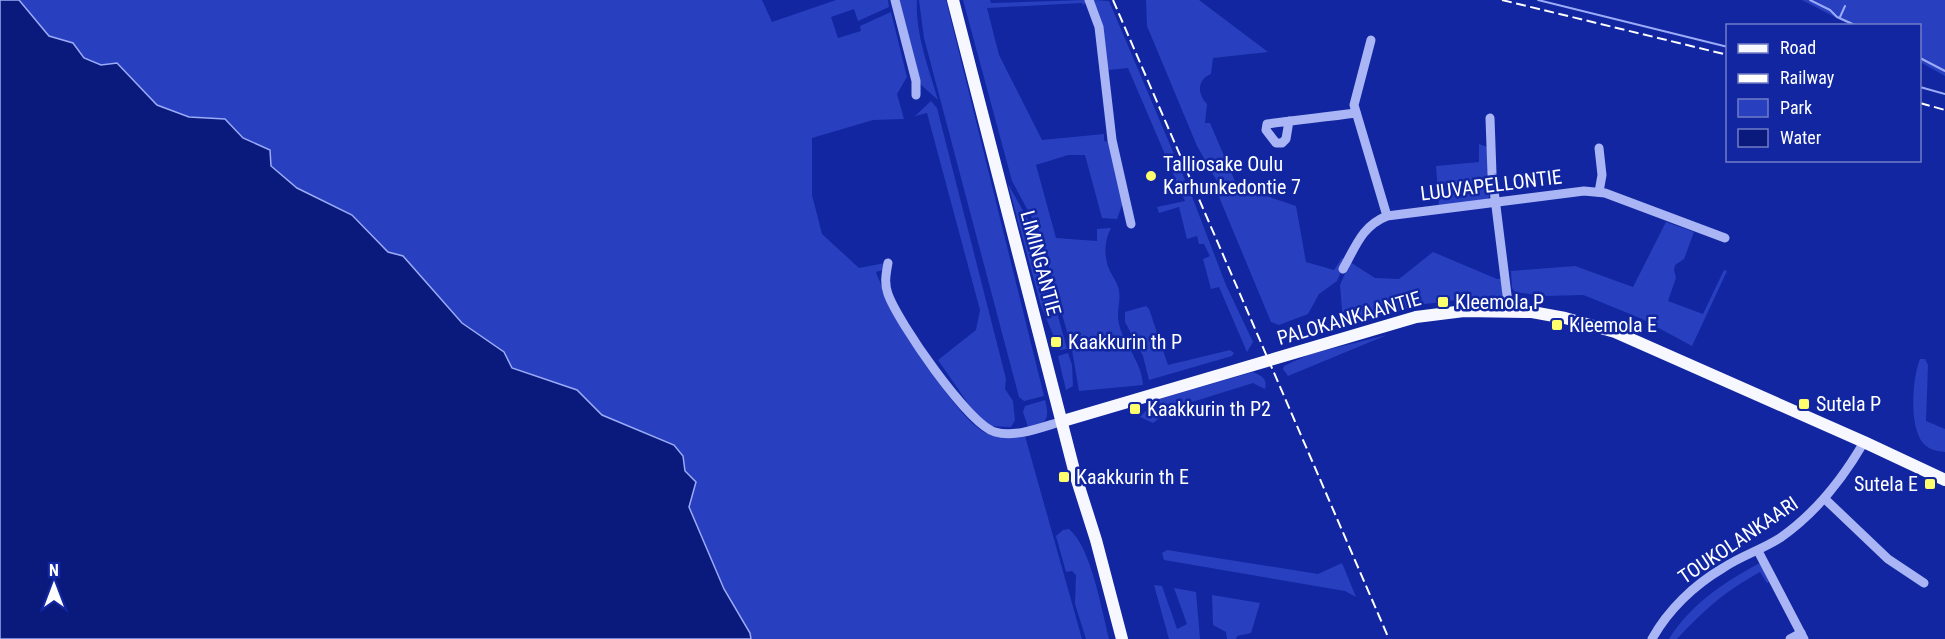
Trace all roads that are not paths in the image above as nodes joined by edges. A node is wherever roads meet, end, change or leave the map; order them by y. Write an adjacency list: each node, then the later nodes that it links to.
1 (895, 0): 5 (street)
2 (952, 0): 18 (main road, LIMINGANTIE)
3 (1089, 0): 13 (street)
4 (1371, 40): 6 (street)
5 (916, 95)
6 (1356, 113): 8 (street); 12 (street)
7 (1490, 118): 11 (street)
8 (1289, 121)
9 (1599, 148): 10 (street)
10 (1599, 192): 11 (street, LUUVAPELLONTIE); 14 (street, LUUVAPELLONTIE)
11 (1496, 202): 12 (street, LUUVAPELLONTIE); 17 (street)
12 (1387, 216): 16 (street)
13 (1131, 224)
14 (1725, 238)
15 (888, 262): 18 (street)
16 (1343, 269)
17 (1509, 311): 18 (main road, PALOKANKAANTIE); 19 (main road, PALOKANKAANTIE)
18 (1063, 421): 25 (main road, LIMINGANTIE)
19 (1864, 442): 20 (main road, PALOKANKAANTIE); 21 (street, TOUKOLANKAARI)
20 (1945, 480)
21 (1825, 499): 22 (street, TOUKOLANKAARI); 23 (street)
22 (1758, 551): 24 (street); 26 (street, TOUKOLANKAARI)
23 (1924, 583)
24 (1803, 636): 27 (street)
25 (1122, 639)
26 (1652, 639)
27 (1790, 639)

